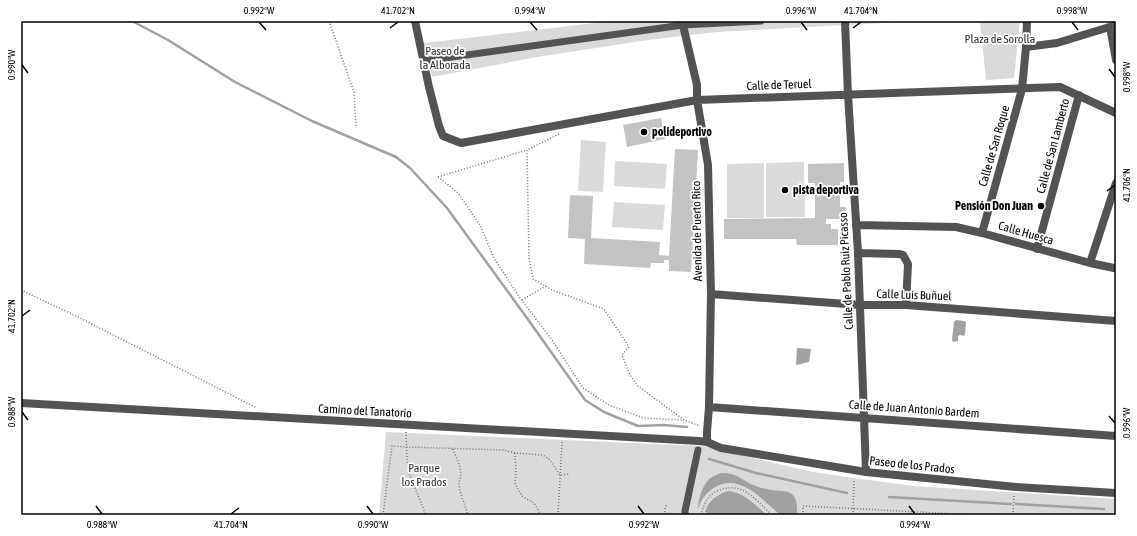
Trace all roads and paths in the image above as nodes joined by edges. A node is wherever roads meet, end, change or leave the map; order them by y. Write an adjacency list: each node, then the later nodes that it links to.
1 (329, 21): 16 (path)
2 (415, 21): 10 (street)
3 (761, 21): 6 (street)
4 (845, 21): 12 (street, Calle de Pablo Ruiz Picasso)
5 (1027, 21): 8 (street, Calle de San Roque)
6 (682, 23): 10 (street); 14 (street, Avenida de Puerto Rico)
7 (1113, 26): 8 (street); 9 (street)
8 (1026, 47): 11 (street, Calle de San Roque)
9 (1116, 60)
10 (423, 61): 14 (street, Calle de Teruel)
11 (1022, 89): 12 (street, Calle de Teruel); 13 (street, Calle de Teruel); 21 (street, Calle de San Roque)
12 (848, 94): 14 (street, Calle de Teruel); 20 (street, Calle de Pablo Ruiz Picasso)
13 (1079, 95): 15 (street, Calle de Teruel); 22 (street, Calle de San Lamberto)
14 (698, 100): 28 (street, Avenida de Puerto Rico)
15 (1116, 113)
16 (356, 128)
17 (564, 132): 18 (path)
18 (527, 150): 26 (path); 29 (path)
19 (1116, 183): 24 (street)
20 (856, 225): 21 (street, Calle Huesca); 23 (street, Calle de Pablo Ruiz Picasso)
21 (982, 233): 22 (street, Calle Huesca)
22 (1037, 249): 24 (street, Calle Huesca)
23 (858, 253): 30 (street, Calle de Pablo Ruiz Picasso); 31 (street)
24 (1090, 263): 25 (street, Calle Huesca)
25 (1116, 268)
26 (546, 286): 29 (path); 37 (path)
27 (21, 290): 35 (path)
28 (711, 294): 30 (street, Calle Luis Buñuel); 34 (street, Avenida de Puerto Rico)
29 (522, 300): 37 (path)
30 (860, 305): 31 (street, Calle Luis Buñuel); 36 (street, Calle de Pablo Ruiz Picasso)
31 (906, 305): 32 (street, Calle Luis Buñuel)
32 (1116, 321)
33 (21, 403): 38 (street, Camino del Tanatorio)
34 (709, 407): 36 (street, Calle de Juan Antonio Bardem); 42 (street, Avenida de Puerto Rico)
35 (263, 410)
36 (864, 418): 41 (street, Calle de Juan Antonio Bardem); 47 (street, Calle de Pablo Ruiz Picasso)
37 (684, 420): 39 (path)
38 (406, 425): 40 (street, Camino del Tanatorio); 43 (path)
39 (700, 426)
40 (563, 434): 42 (street, Camino del Tanatorio); 49 (path)
41 (1116, 436)
42 (707, 442): 47 (street, Paseo de los Prados)
43 (407, 447): 44 (path); 55 (path); 56 (path)
44 (453, 449): 46 (path); 57 (path)
45 (698, 450): 61 (street)
46 (515, 453): 49 (path); 58 (path)
47 (866, 472): 51 (street, Paseo de los Prados)
48 (570, 474): 49 (path)
49 (560, 475): 59 (path)
50 (854, 476): 54 (path)
51 (1116, 493)
52 (1014, 494): 67 (path)
53 (666, 504): 60 (path)
54 (853, 509): 64 (path); 65 (path); 66 (path)
55 (383, 515)
56 (426, 515)
57 (468, 515)
58 (541, 515)
59 (558, 515)
60 (664, 515)
61 (685, 515)
62 (701, 515): 63 (path)
63 (772, 515)
64 (803, 515)
65 (853, 515)
66 (977, 515)
67 (1014, 515)

